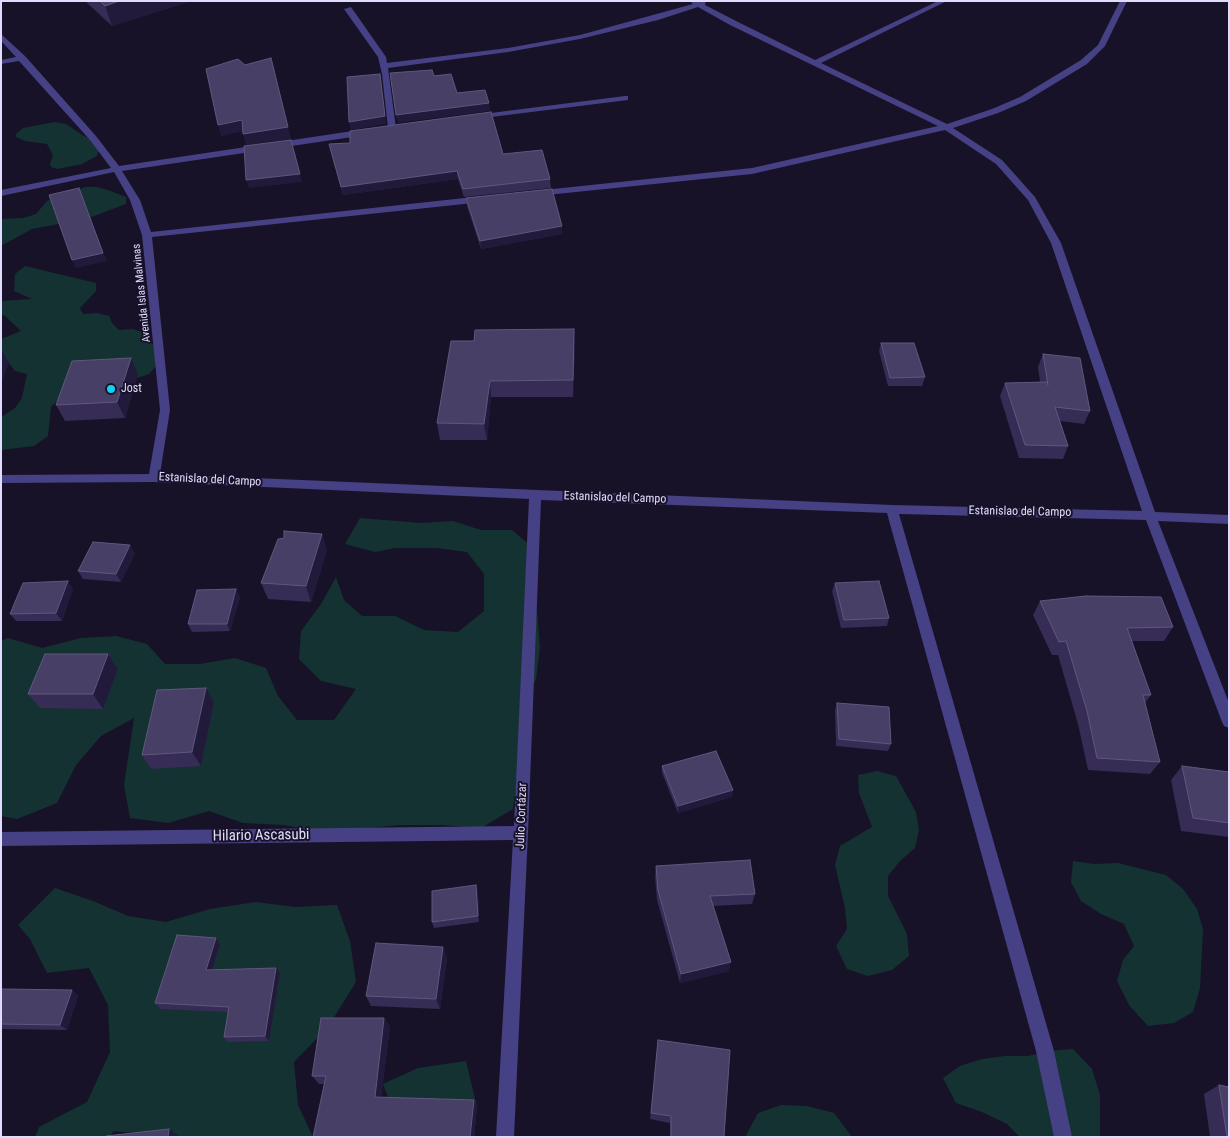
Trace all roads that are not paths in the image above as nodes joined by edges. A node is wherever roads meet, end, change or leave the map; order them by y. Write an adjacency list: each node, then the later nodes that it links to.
1 (944, 1): 8 (street)
2 (1124, 1): 13 (street)
3 (700, 2): 8 (street); 9 (street)
4 (348, 9): 9 (street)
5 (1, 36): 6 (street, Avenida Islas Malvinas)
6 (22, 58): 7 (street); 17 (street, Avenida Islas Malvinas)
7 (1, 62)
8 (815, 63): 13 (street)
9 (385, 66): 14 (street)
10 (625, 98): 11 (street)
11 (470, 118)
12 (402, 127): 14 (street)
13 (946, 127): 19 (street); 26 (street)
14 (392, 128): 15 (street)
15 (382, 130)
16 (372, 131): 17 (street)
17 (117, 169): 18 (street); 21 (street, Avenida Islas Malvinas)
18 (1, 193)
19 (523, 195)
20 (493, 198): 21 (street)
21 (147, 235): 22 (street, Avenida Islas Malvinas)
22 (154, 478): 23 (street, Estanislao del Campo); 24 (street, Estanislao del Campo)
23 (1, 480)
24 (535, 495): 25 (street, Estanislao del Campo); 29 (street, Julio Cortázar)
25 (892, 509): 26 (street, Estanislao del Campo); 32 (street)
26 (1150, 516): 27 (street, Estanislao del Campo); 28 (street)
27 (1229, 520)
28 (1229, 722)
29 (522, 833): 30 (street, Hilario Ascasubi); 31 (street, Julio Cortázar)
30 (1, 839)
31 (505, 1137)
32 (1063, 1137)

